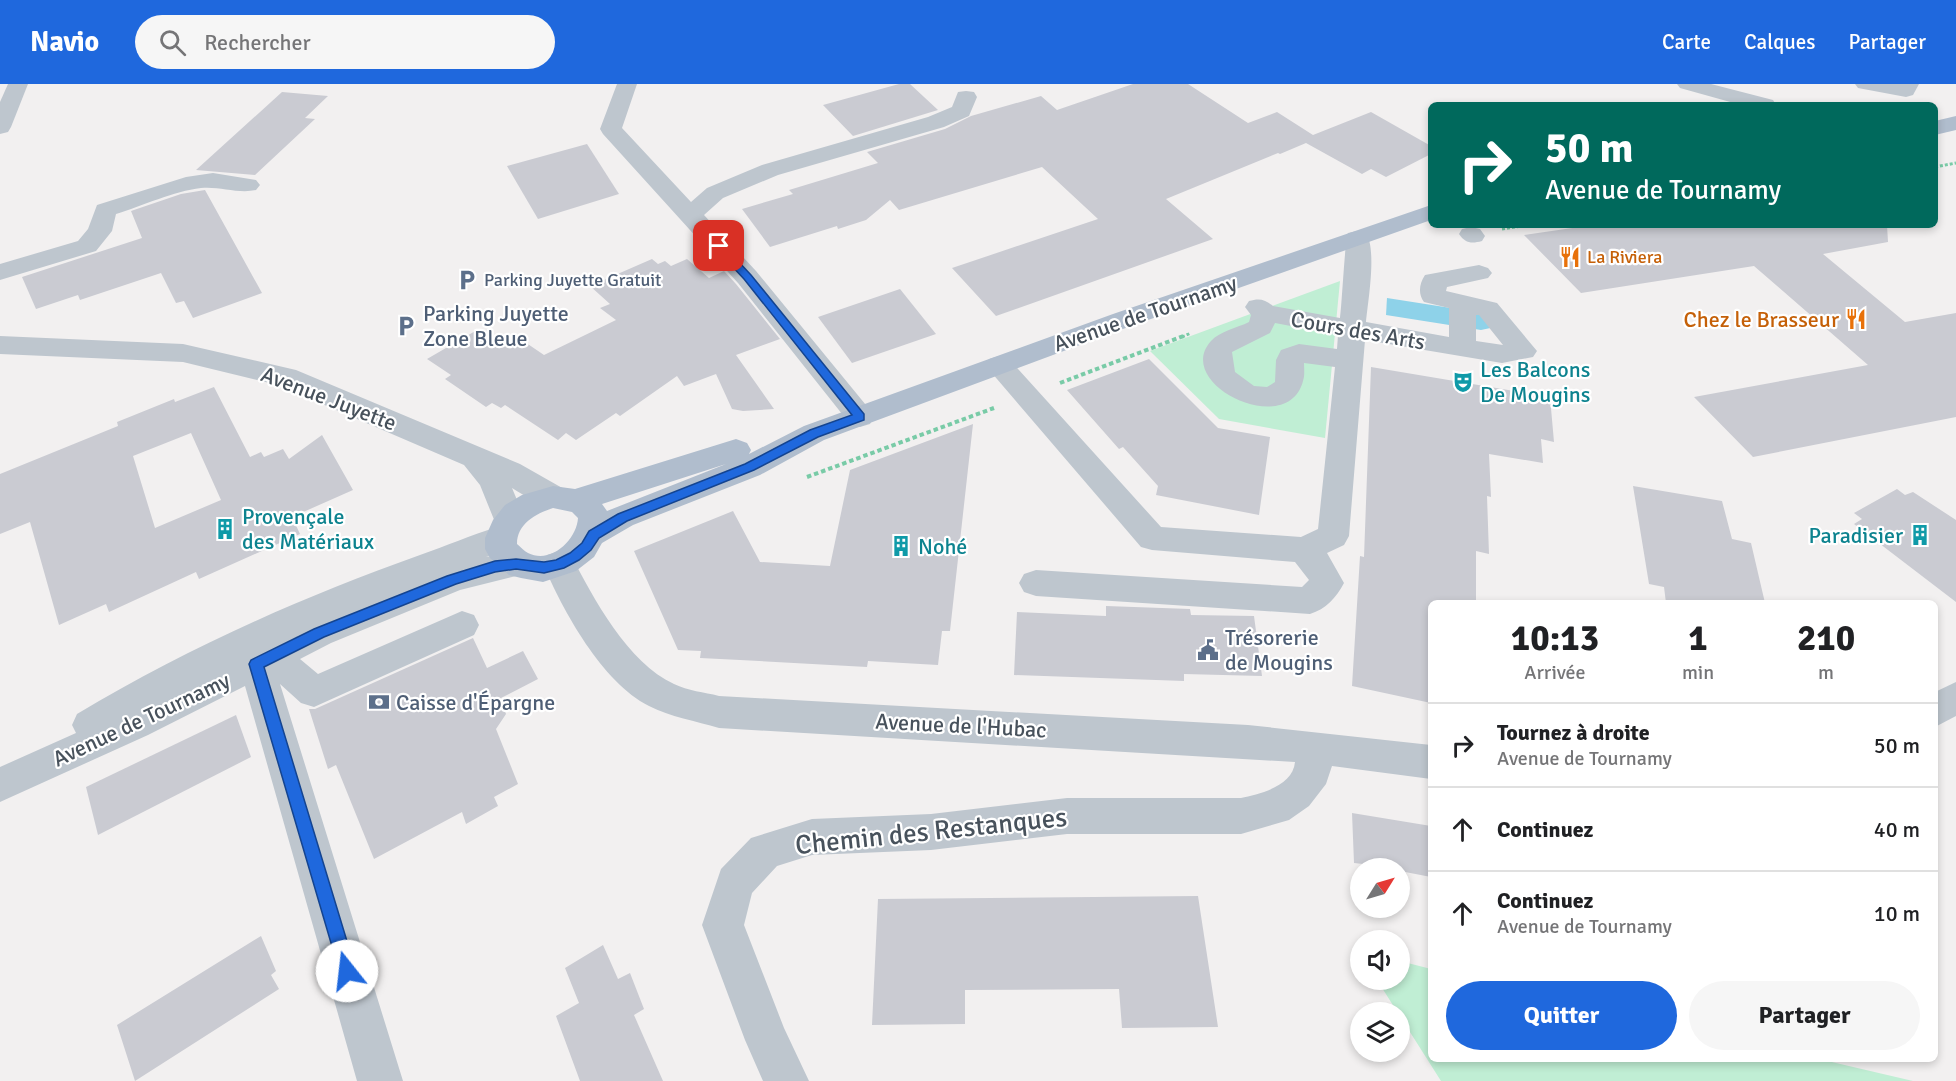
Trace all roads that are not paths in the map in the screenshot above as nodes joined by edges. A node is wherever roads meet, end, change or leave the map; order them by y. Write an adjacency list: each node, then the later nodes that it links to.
1 (18, 84): 9 (street)
2 (627, 84): 15 (street)
3 (1687, 84): 7 (street)
4 (1865, 84): 5 (street)
5 (1909, 84)
6 (966, 97): 15 (street)
7 (1754, 102)
8 (1956, 123): 10 (main road)
9 (0, 127)
10 (1938, 127)
11 (1956, 141): 12 (main road)
12 (1938, 143)
13 (248, 184): 17 (street)
14 (1428, 213): 16 (main road, Avenue de Tournamy)
15 (690, 215): 23 (street)
16 (1357, 238): 19 (street); 22 (main road, Avenue de Tournamy)
17 (0, 272)
18 (1479, 273): 19 (street, Cours des Arts)
19 (1350, 328): 21 (street); 21 (street, Cours des Arts)
20 (0, 345): 25 (street, Avenue Juyette)
21 (1348, 360): 29 (street)
22 (999, 365): 23 (main road, Avenue de Tournamy); 29 (street)
23 (860, 417): 24 (main road, Avenue de Tournamy)
24 (814, 434): 26 (main road, Avenue de Tournamy); 27 (main road, Avenue de Tournamy)
25 (474, 457): 26 (street, Avenue Juyette); 28 (street, Avenue Juyette)
26 (565, 499): 27 (main road); 28 (main road)
27 (594, 534): 30 (main road)
28 (508, 540): 30 (main road); 33 (street, Avenue de Tournamy)
29 (1304, 550): 31 (street)
30 (559, 564): 36 (street, Avenue de l'Hubac)
31 (1036, 583)
32 (462, 625): 33 (street)
33 (259, 653): 38 (street, Avenue de Tournamy); 39 (street)
34 (1956, 697): 35 (street)
35 (1938, 709)
36 (1315, 747): 37 (street, Avenue de l'Hubac); 40 (street, Chemin des Restanques)
37 (1428, 762)
38 (0, 783)
39 (380, 1081)
40 (786, 1081)

